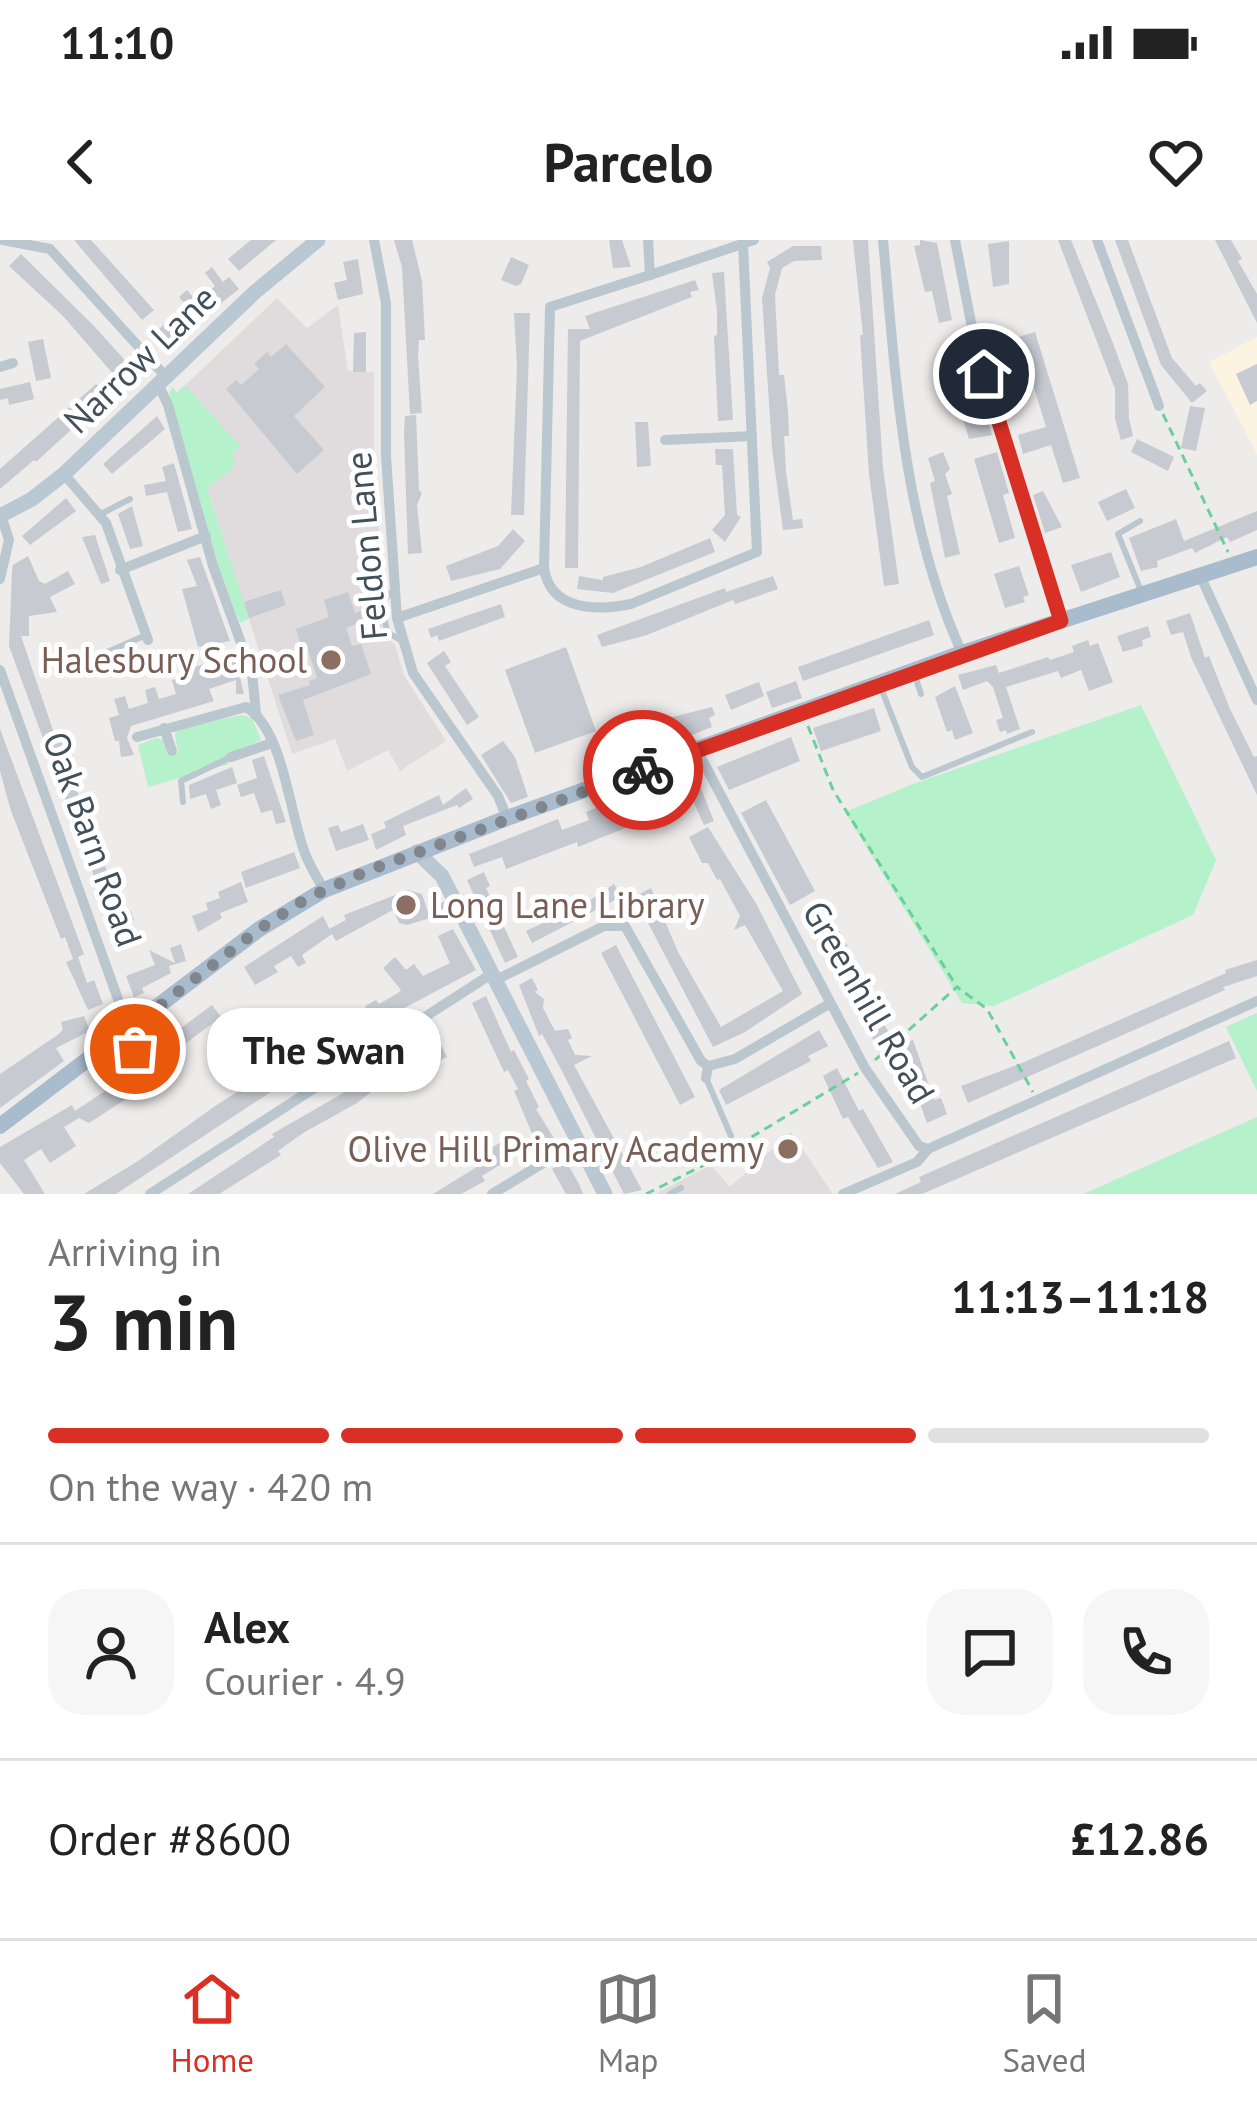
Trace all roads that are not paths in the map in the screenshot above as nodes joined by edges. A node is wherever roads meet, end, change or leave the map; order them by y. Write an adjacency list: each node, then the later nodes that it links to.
1 (3, 240): 10 (street)
2 (318, 240): 10 (street, Narrow Lane)
3 (374, 240): 25 (street, Feldon Lane)
4 (648, 240): 9 (street)
5 (883, 240): 31 (street)
6 (956, 240): 28 (street)
7 (1097, 240): 11 (street)
8 (749, 242): 9 (street); 12 (street)
9 (650, 275): 21 (street)
10 (163, 382): 14 (street, Narrow Lane); 19 (street)
11 (1159, 406)
12 (752, 436): 13 (street); 21 (street)
13 (665, 440)
14 (64, 474): 16 (street); 17 (street, Narrow Lane)
15 (130, 499): 16 (lane)
16 (99, 515): 22 (street)
17 (1, 516): 24 (street)
18 (1140, 521): 26 (lane)
19 (206, 536): 22 (street); 38 (street)
20 (1257, 556): 23 (main road)
21 (544, 568): 27 (street)
22 (120, 570): 29 (street)
23 (1199, 573): 26 (main road); 37 (street)
24 (0, 579)
25 (393, 592): 27 (street, Feldon Lane); 30 (lane)
26 (1142, 594): 28 (main road)
27 (397, 618): 30 (street, Feldon Lane)
28 (1061, 621): 31 (main road)
29 (147, 638): 32 (lane)
30 (402, 640): 47 (street, Feldon Lane)
31 (962, 653): 34 (main road)
32 (96, 657)
33 (0, 670): 58 (street, Oak Barn Road)
34 (914, 672): 35 (main road); 36 (lane)
35 (880, 685): 40 (lane); 43 (main road)
36 (921, 694)
37 (1257, 700)
38 (256, 713): 39 (street); 42 (street)
39 (164, 728): 41 (street); 44 (street)
40 (1032, 732)
41 (137, 736)
42 (272, 743): 45 (street); 51 (street)
43 (697, 750): 47 (main road); 56 (street, Greenhill Road)
44 (172, 751)
45 (231, 758): 46 (lane)
46 (183, 802)
47 (507, 818): 48 (main road)
48 (439, 844): 49 (main road); 50 (street)
49 (416, 852): 50 (street); 51 (main road)
50 (442, 876): 52 (street)
51 (324, 890): 57 (main road)
52 (454, 899): 53 (lane); 54 (street)
53 (433, 911)
54 (495, 977): 60 (street); 63 (street); 66 (street)
55 (1257, 1001): 64 (street, Greenhill Road)
56 (830, 1004): 60 (street); 64 (street, Greenhill Road)
57 (148, 1015): 58 (main road); 59 (lane)
58 (132, 1028): 59 (main road)
59 (91, 1061): 61 (main road)
60 (707, 1072): 62 (lane)
61 (0, 1126)
62 (731, 1136)
63 (578, 1142): 67 (street); 68 (street)
64 (928, 1149): 70 (street)
65 (681, 1188): 69 (lane)
66 (150, 1194)
67 (492, 1194)
68 (605, 1194)
69 (670, 1194)
70 (843, 1194)

